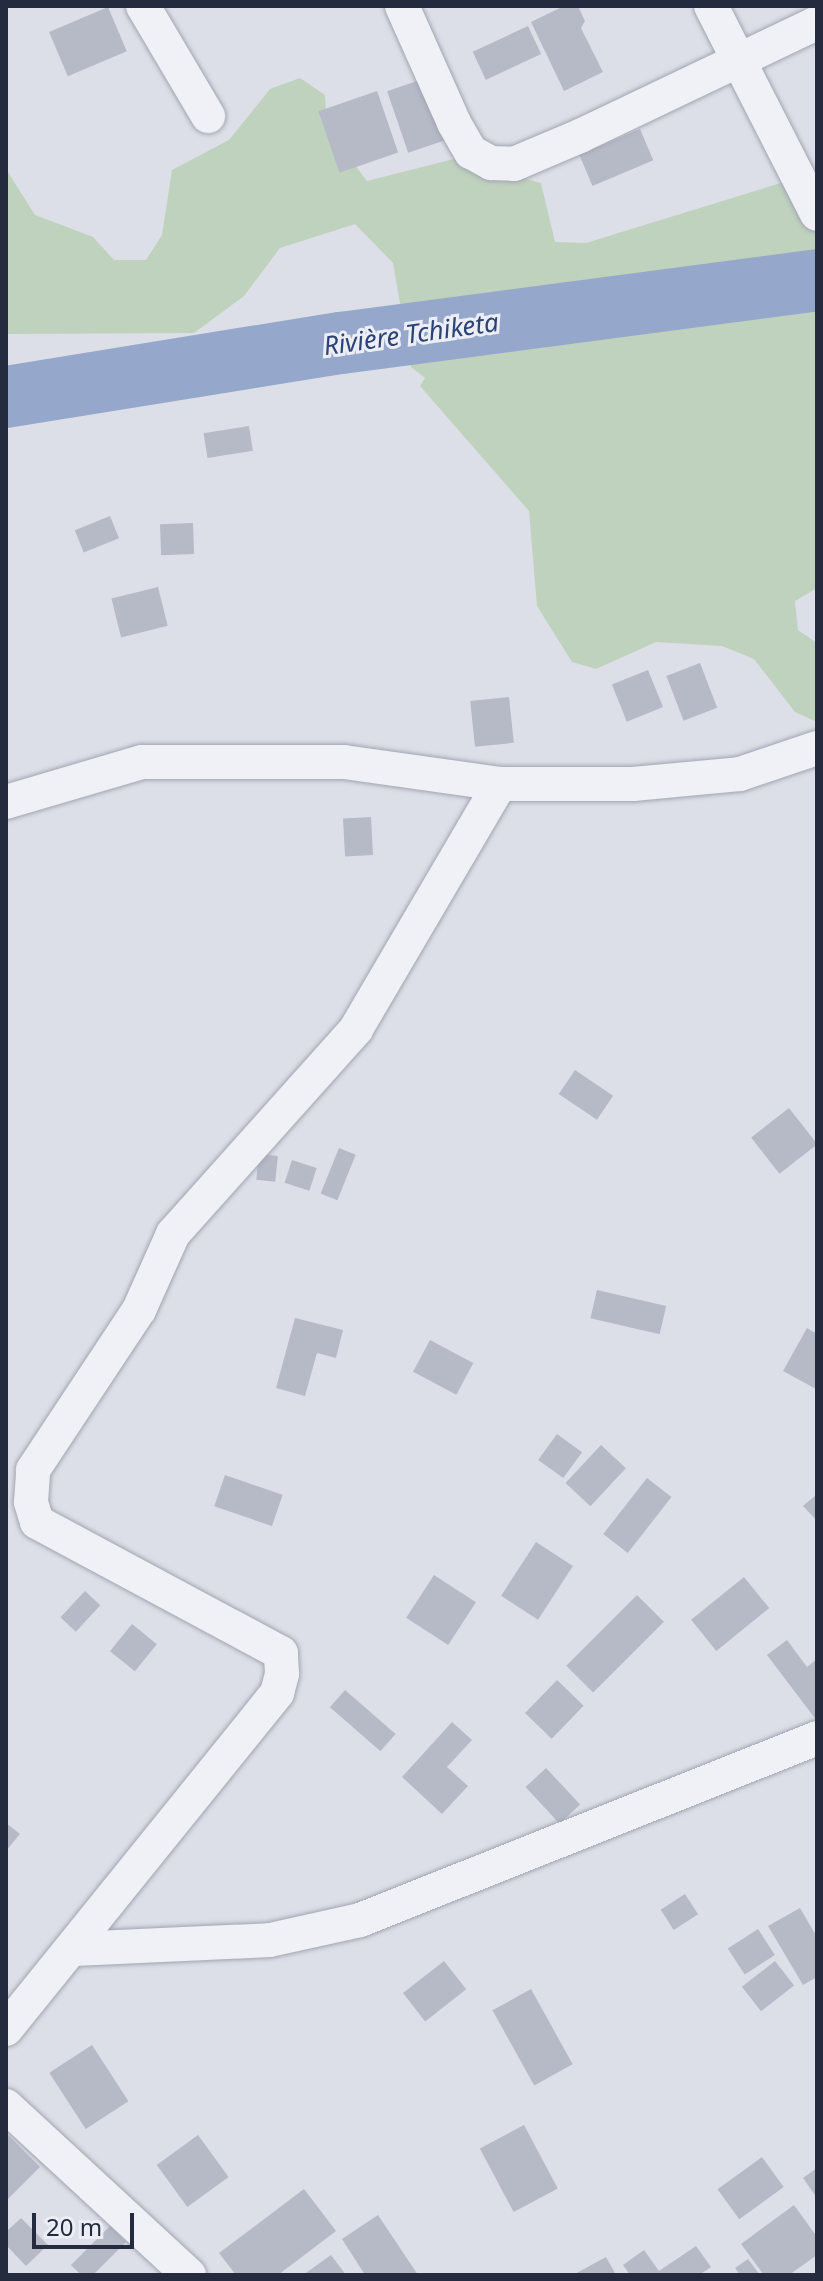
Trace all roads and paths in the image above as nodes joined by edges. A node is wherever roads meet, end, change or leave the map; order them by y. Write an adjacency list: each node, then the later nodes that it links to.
1 (143, 6): 6 (street)
2 (402, 6): 5 (street)
3 (711, 6): 5 (street)
4 (817, 23): 5 (street)
5 (739, 63): 7 (street)
6 (208, 116)
7 (817, 214)
8 (817, 748): 9 (street)
9 (500, 784): 10 (street); 12 (street)
10 (6, 802)
11 (817, 1738): 12 (street)
12 (74, 1949): 13 (street)
13 (6, 2029)
14 (6, 2106): 15 (street)
15 (189, 2275)

